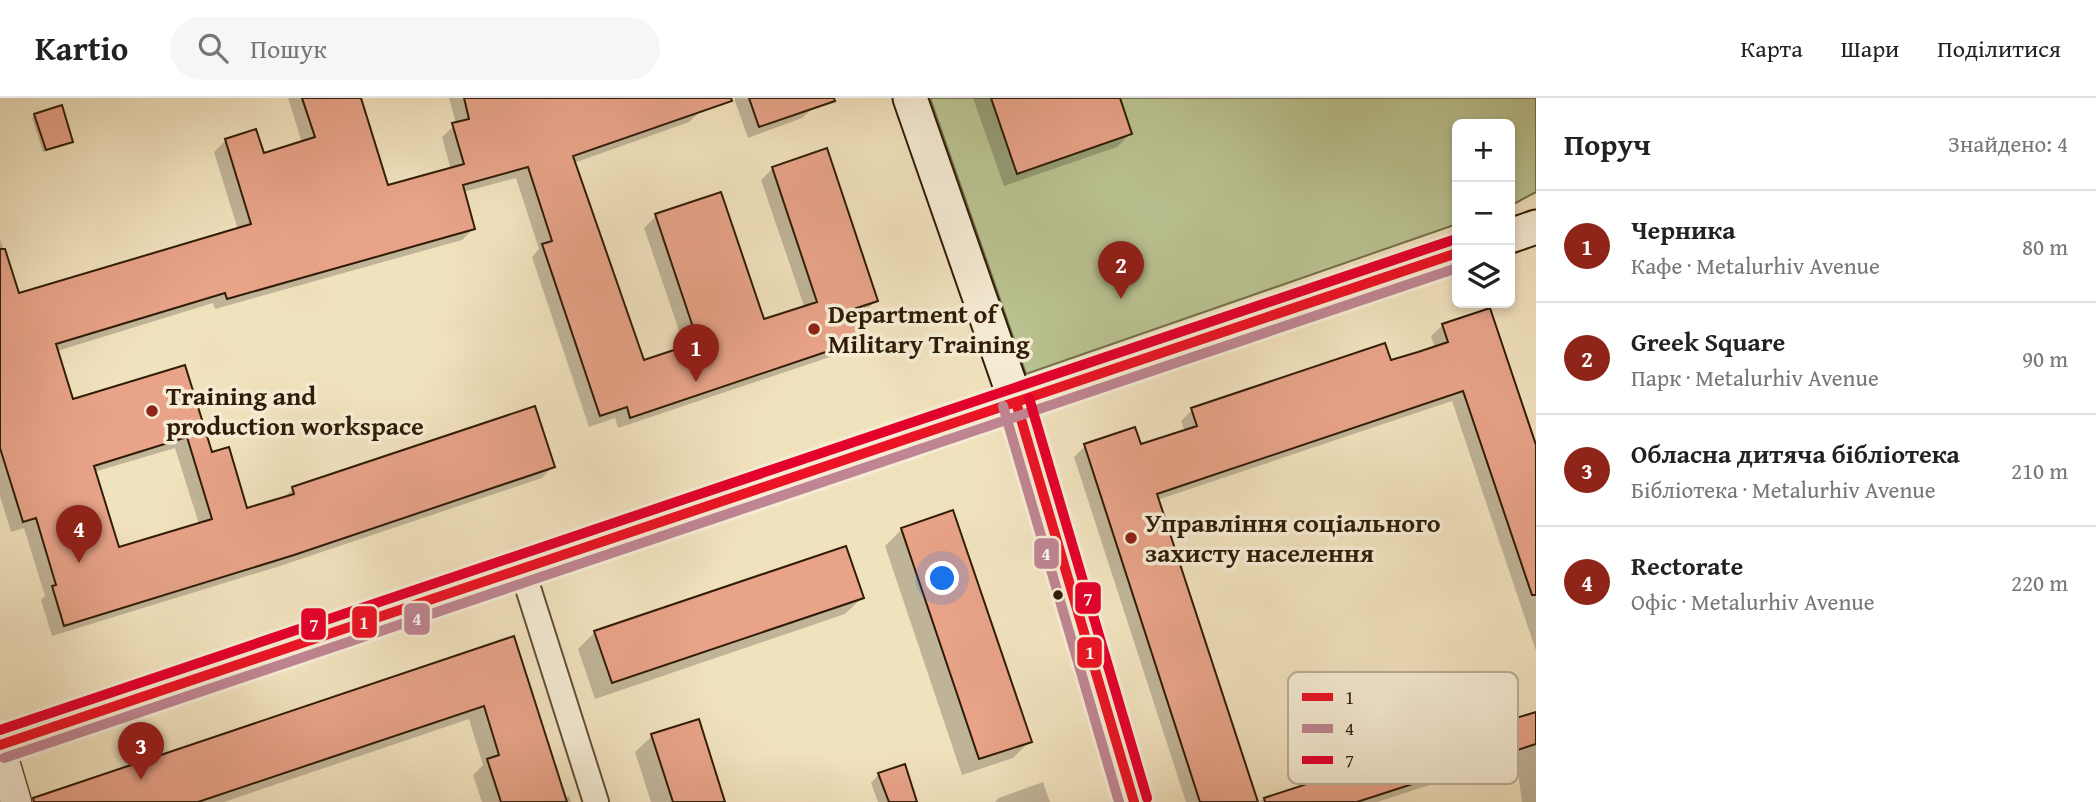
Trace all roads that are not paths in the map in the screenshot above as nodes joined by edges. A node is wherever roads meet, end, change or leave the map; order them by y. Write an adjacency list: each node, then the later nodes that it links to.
1 (910, 98): 5 (main road)
2 (1536, 227): 3 (main road)
3 (1515, 234)
4 (1452, 255): 5 (main road)
5 (1016, 402): 6 (street); 10 (street)
6 (522, 569): 7 (street); 9 (street)
7 (0, 746): 8 (street)
8 (16, 802)
9 (596, 802)
10 (1134, 802)

